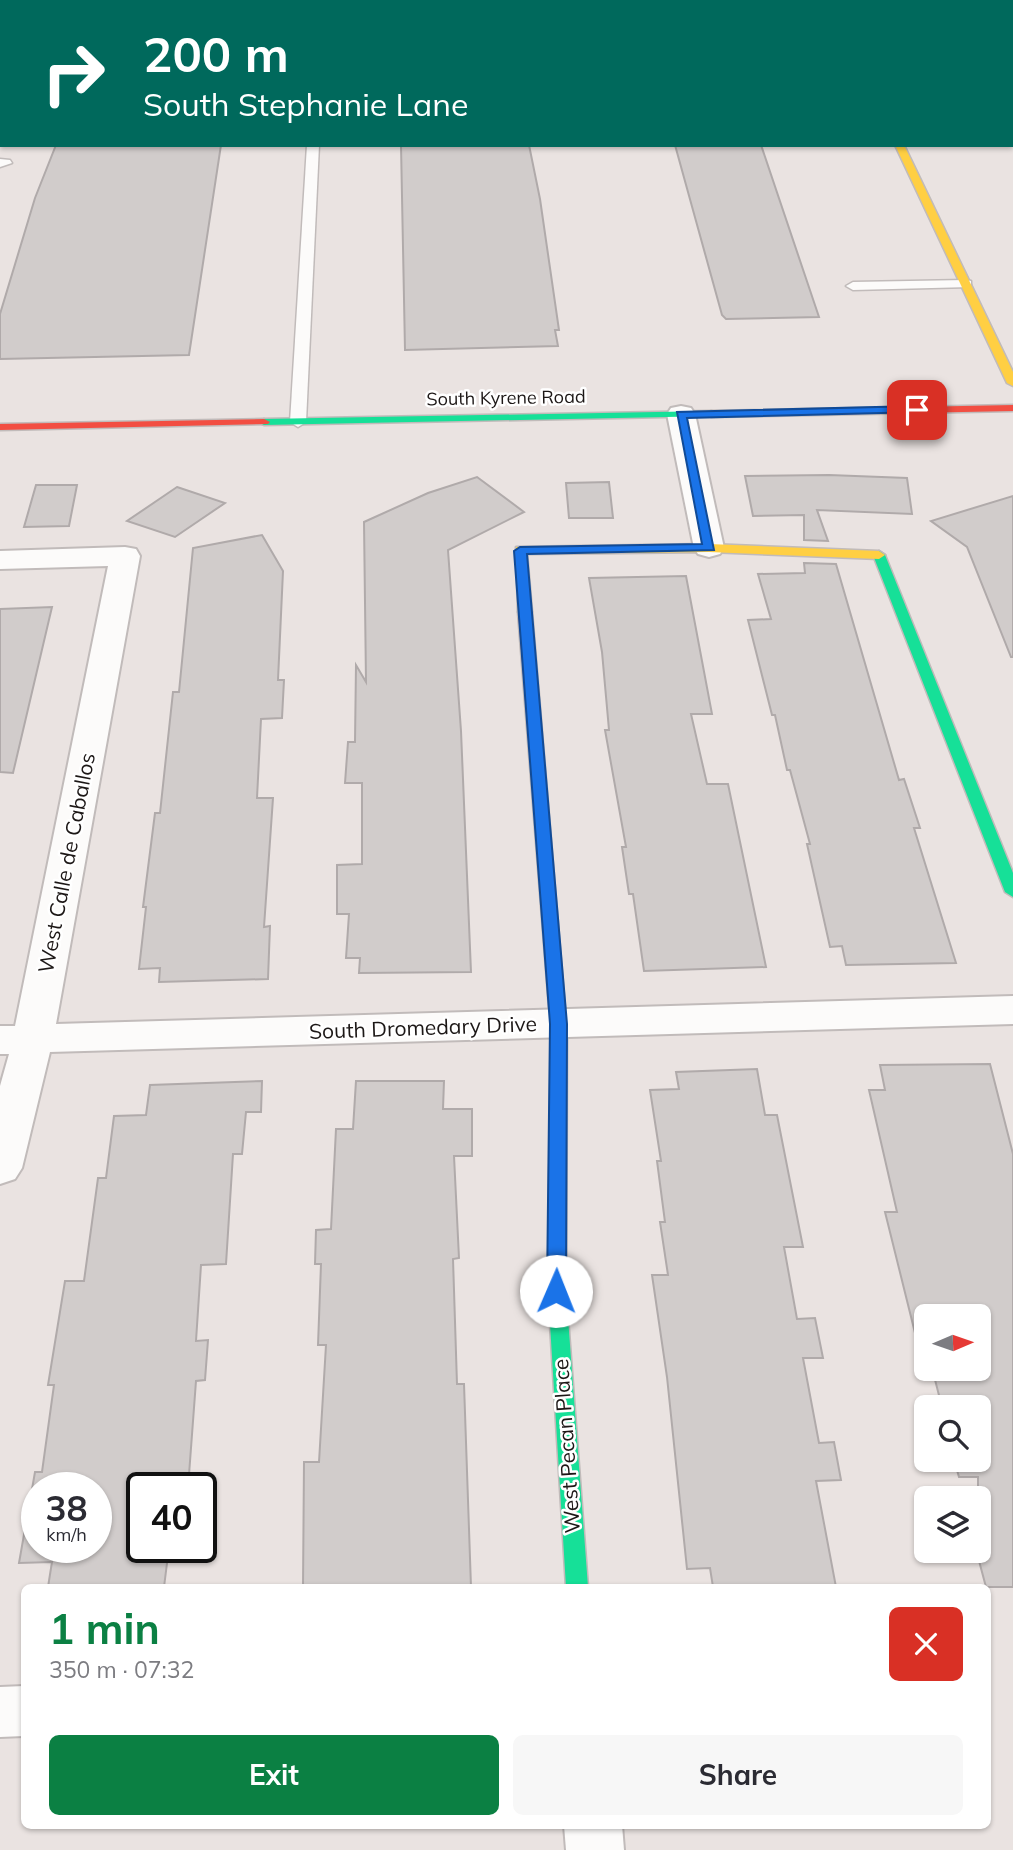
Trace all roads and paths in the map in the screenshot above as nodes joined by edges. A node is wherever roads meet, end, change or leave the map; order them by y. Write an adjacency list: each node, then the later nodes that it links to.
1 (313, 147): 8 (lane)
2 (900, 147): 3 (street)
3 (966, 284): 4 (lane); 5 (street)
4 (853, 286)
5 (1013, 383)
6 (1013, 408): 7 (street, South Kyrene Road)
7 (681, 414): 8 (street, South Kyrene Road); 10 (street)
8 (298, 422): 9 (street, South Kyrene Road)
9 (0, 427)
10 (709, 548): 12 (street); 15 (street, West Pecan Place)
11 (0, 560): 16 (street, West Calle de Caballos)
12 (1006, 852): 13 (street)
13 (1013, 892)
14 (1013, 1010): 15 (street, South Dromedary Drive)
15 (559, 1024): 16 (street, South Dromedary Drive); 18 (street, West Pecan Place)
16 (17, 1039): 17 (street, West Calle de Caballos)
17 (0, 1168)
18 (577, 1584)
19 (21, 1711): 20 (street)
20 (0, 1712)
21 (593, 1829): 22 (street)
22 (594, 1850)

